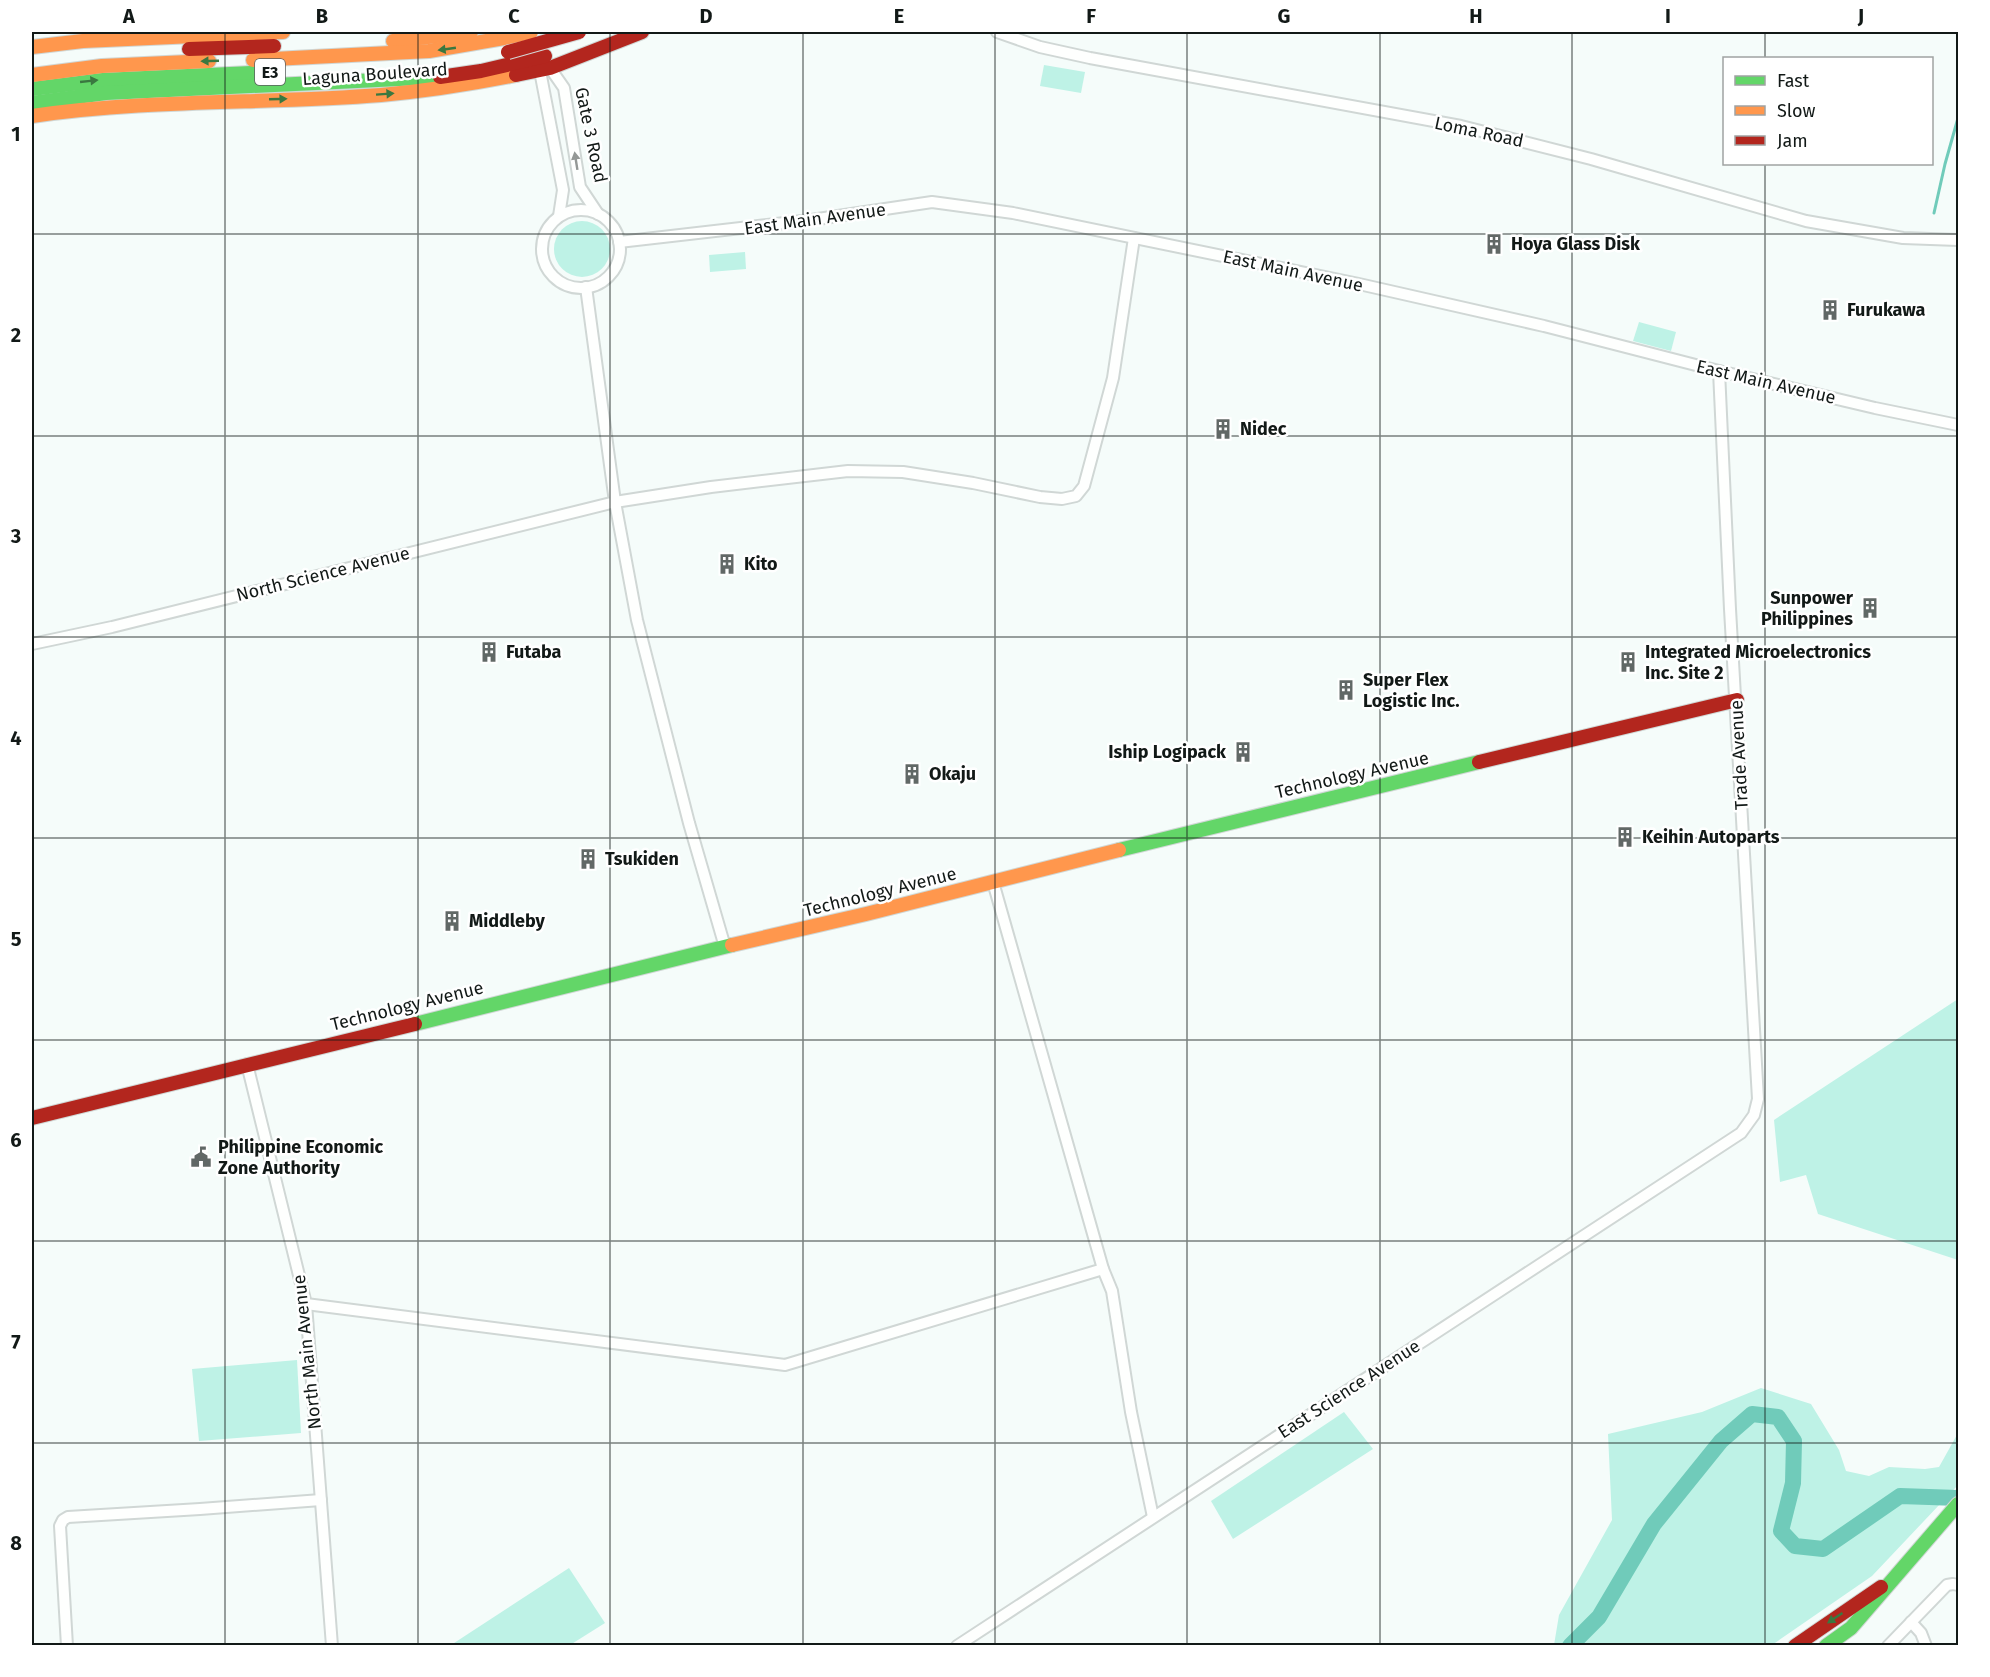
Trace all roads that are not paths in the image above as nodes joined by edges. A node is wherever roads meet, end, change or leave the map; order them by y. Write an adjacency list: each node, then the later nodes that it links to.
1 (283, 32): 8 (main road)
2 (471, 32): 9 (main road)
3 (522, 32): 10 (main road, Gate 3 Road)
4 (532, 32): 10 (main road, Gate 3 Road); 11 (main road, E3, one-way to 11, bridge)
5 (579, 32): 12 (main road, E3, one-way to 5, bridge)
6 (642, 32): 10 (main road, Laguna Boulevard)
7 (997, 32): 18 (street, Loma Road)
8 (32, 47)
9 (32, 62)
10 (542, 64): 13 (main road); 14 (main road, Laguna Boulevard, one-way to 10); 15 (street, Gate 3 Road, one-way to 10); 16 (street, Gate 3 Road)
11 (32, 75)
12 (32, 89)
13 (32, 103)
14 (32, 116)
15 (598, 214): 16 (street); 19 (street)
16 (560, 216): 20 (street)
17 (1134, 238): 19 (street, East Main Avenue); 21 (street, East Main Avenue); 23 (street, North Science Avenue)
18 (1959, 240)
19 (619, 242): 20 (street)
20 (586, 287): 23 (street)
21 (1719, 371): 22 (street, East Main Avenue); 25 (street, Trade Avenue)
22 (1959, 425)
23 (615, 502): 24 (street, North Science Avenue); 27 (street)
24 (32, 644)
25 (1737, 700): 26 (main road, Technology Avenue); 30 (street, Trade Avenue)
26 (993, 882): 27 (main road, Technology Avenue); 31 (street)
27 (725, 947): 28 (main road, Technology Avenue)
28 (247, 1064): 29 (main road, Technology Avenue); 32 (street, North Main Avenue)
29 (32, 1118)
30 (1741, 1133): 35 (street, East Science Avenue)
31 (1103, 1269): 32 (street); 35 (street)
32 (306, 1304): 33 (street, North Main Avenue)
33 (321, 1500): 39 (street); 40 (street, North Main Avenue)
34 (1959, 1504): 36 (main road)
35 (1153, 1517): 41 (street, East Science Avenue)
36 (1900, 1573): 42 (main road, one-way to 42); 43 (main road)
37 (1959, 1585): 38 (street)
38 (1911, 1622): 44 (street); 45 (street)
39 (68, 1646)
40 (332, 1646)
41 (957, 1646)
42 (1795, 1646)
43 (1826, 1646)
44 (1888, 1646)
45 (1926, 1646)

